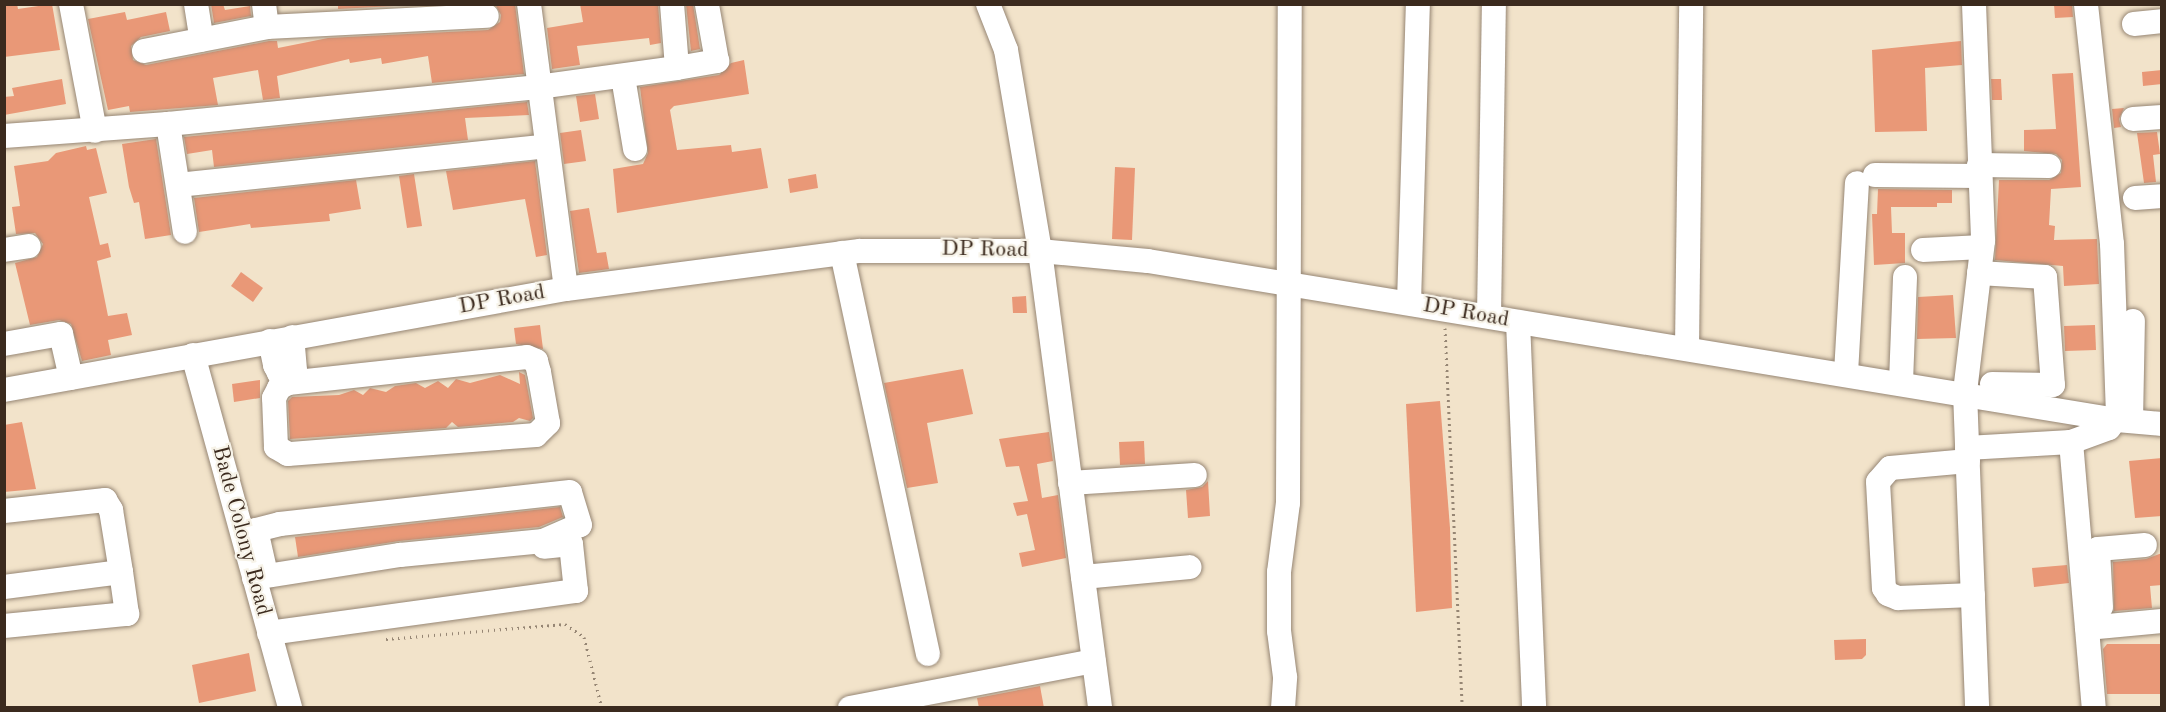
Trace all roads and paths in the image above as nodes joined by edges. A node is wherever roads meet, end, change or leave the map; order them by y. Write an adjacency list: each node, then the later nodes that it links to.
1 (71, 4): 25 (street)
2 (196, 4): 17 (street)
3 (529, 4): 21 (street)
4 (672, 4): 19 (street)
5 (988, 4): 39 (street)
6 (1290, 4): 43 (street)
7 (1418, 4): 45 (street)
8 (1494, 4): 47 (street)
9 (1691, 4): 51 (street)
10 (1974, 4): 30 (street)
11 (2085, 4): 60 (street)
12 (707, 5): 19 (street)
13 (266, 16): 14 (street); 17 (street)
14 (487, 16)
15 (2162, 21): 16 (street)
16 (2134, 24)
17 (202, 40): 18 (street)
18 (144, 51)
19 (677, 68): 20 (street)
20 (623, 77): 21 (street); 28 (street)
21 (538, 87): 24 (street); 27 (street)
22 (2162, 117): 23 (street)
23 (2133, 119)
24 (168, 124): 25 (street); 31 (street)
25 (95, 131): 26 (street)
26 (4, 136)
27 (546, 146): 31 (street); 44 (street)
28 (635, 149)
29 (2049, 166): 30 (street)
30 (1979, 170): 36 (street); 54 (street)
31 (178, 185): 34 (street)
32 (2162, 196): 33 (street)
33 (2135, 198)
34 (185, 232)
35 (29, 246): 37 (street)
36 (1982, 247): 38 (street); 41 (street)
37 (4, 250)
38 (1923, 250)
39 (1040, 251): 40 (street, DP Road); 43 (street, DP Road); 65 (street)
40 (851, 252): 44 (street, DP Road); 79 (street)
41 (1979, 273): 57 (street); 59 (street)
42 (1905, 277): 56 (street)
43 (1288, 284): 45 (street, DP Road); 85 (street)
44 (566, 290): 53 (street, DP Road)
45 (1409, 303): 46 (street, DP Road)
46 (1444, 309): 47 (street, DP Road); 86 (path)
47 (1489, 316): 49 (street, DP Road)
48 (2133, 321): 60 (street)
49 (1518, 322): 51 (street, DP Road); 87 (street)
50 (4, 344): 55 (street)
51 (1687, 348): 54 (street, DP Road)
52 (194, 355): 53 (street, DP Road); 55 (street, DP Road); 71 (street, Bade Colony Road)
53 (284, 358): 53 (street)
54 (1846, 373): 56 (street, DP Road)
55 (71, 378): 58 (street, DP Road)
56 (1900, 382): 59 (street, DP Road)
57 (1992, 384)
58 (4, 390)
59 (1965, 392): 60 (street, DP Road); 63 (street)
60 (2124, 421): 61 (street, DP Road); 62 (street)
61 (2162, 424)
62 (2071, 442): 63 (street); 76 (street)
63 (1968, 454): 73 (street); 73 (street)
64 (1195, 475): 65 (street)
65 (1070, 483): 70 (street)
66 (4, 511): 69 (street)
67 (2145, 545): 76 (street)
68 (1190, 567): 70 (street)
69 (121, 572): 72 (street); 75 (street)
70 (1083, 577): 80 (street)
71 (261, 582): 71 (street); 77 (street, Bade Colony Road); 77 (street)
72 (4, 587)
73 (1973, 595): 88 (street)
74 (2162, 621): 76 (street)
75 (4, 626)
76 (2094, 628): 89 (street)
77 (273, 632): 81 (street, Bade Colony Road)
78 (378, 640): 82 (path)
79 (928, 654)
80 (1094, 661): 83 (street); 84 (street)
81 (290, 708)
82 (602, 708)
83 (850, 708)
84 (1100, 708)
85 (1283, 708)
86 (1462, 708)
87 (1534, 708)
88 (1977, 708)
89 (2094, 708)

